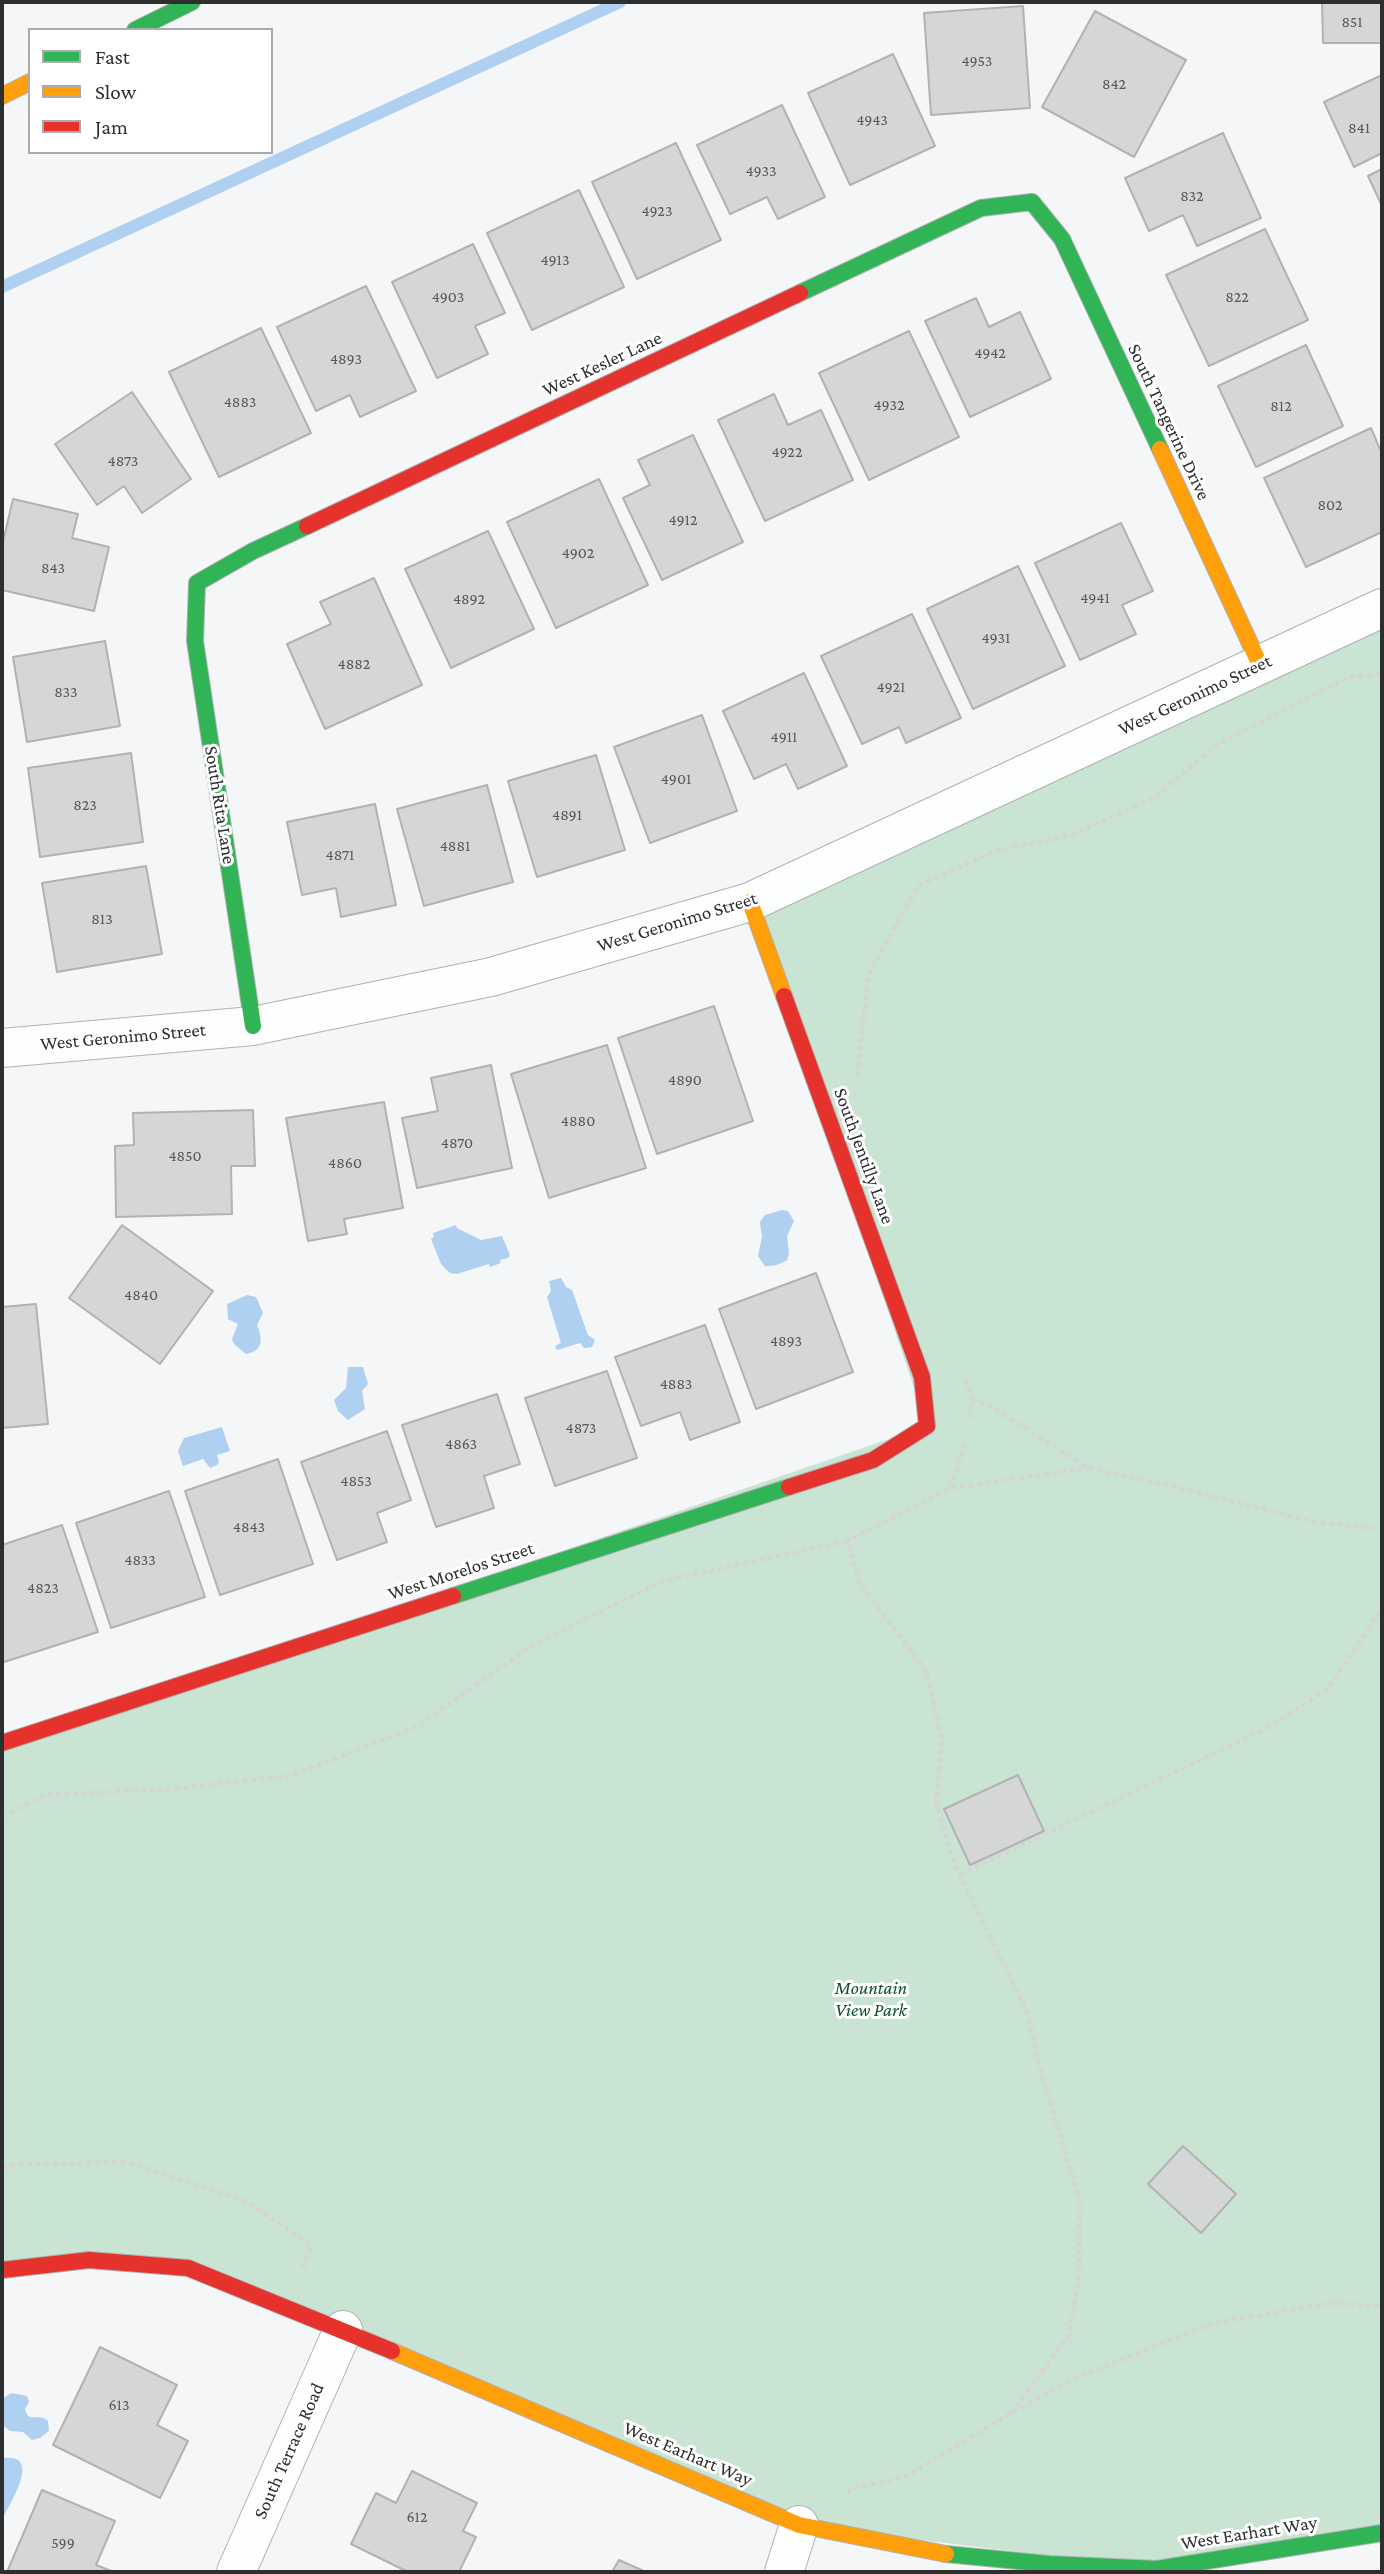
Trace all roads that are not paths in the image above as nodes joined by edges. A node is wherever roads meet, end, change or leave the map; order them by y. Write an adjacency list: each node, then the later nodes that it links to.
1 (192, 2): 2 (main road)
2 (139, 28)
3 (28, 83): 4 (main road)
4 (2, 96)
5 (1031, 202): 6 (main road, West Kesler Lane); 8 (main road, South Tangerine Drive)
6 (197, 583): 10 (main road, South Rita Lane)
7 (1382, 608): 8 (street, West Geronimo Street)
8 (1259, 665): 9 (street, West Geronimo Street)
9 (750, 902): 10 (street, West Geronimo Street); 12 (main road, South Jentilly Lane)
10 (253, 1026): 11 (street, West Geronimo Street)
11 (2, 1048)
12 (927, 1426): 13 (main road, West Morelos Street)
13 (2, 1742)
14 (2, 2270): 15 (main road, West Earhart Way)
15 (343, 2330): 16 (main road, West Earhart Way); 18 (street, South Terrace Road)
16 (799, 2525): 17 (main road, West Earhart Way); 19 (street)
17 (1382, 2533)
18 (236, 2572)
19 (784, 2572)

